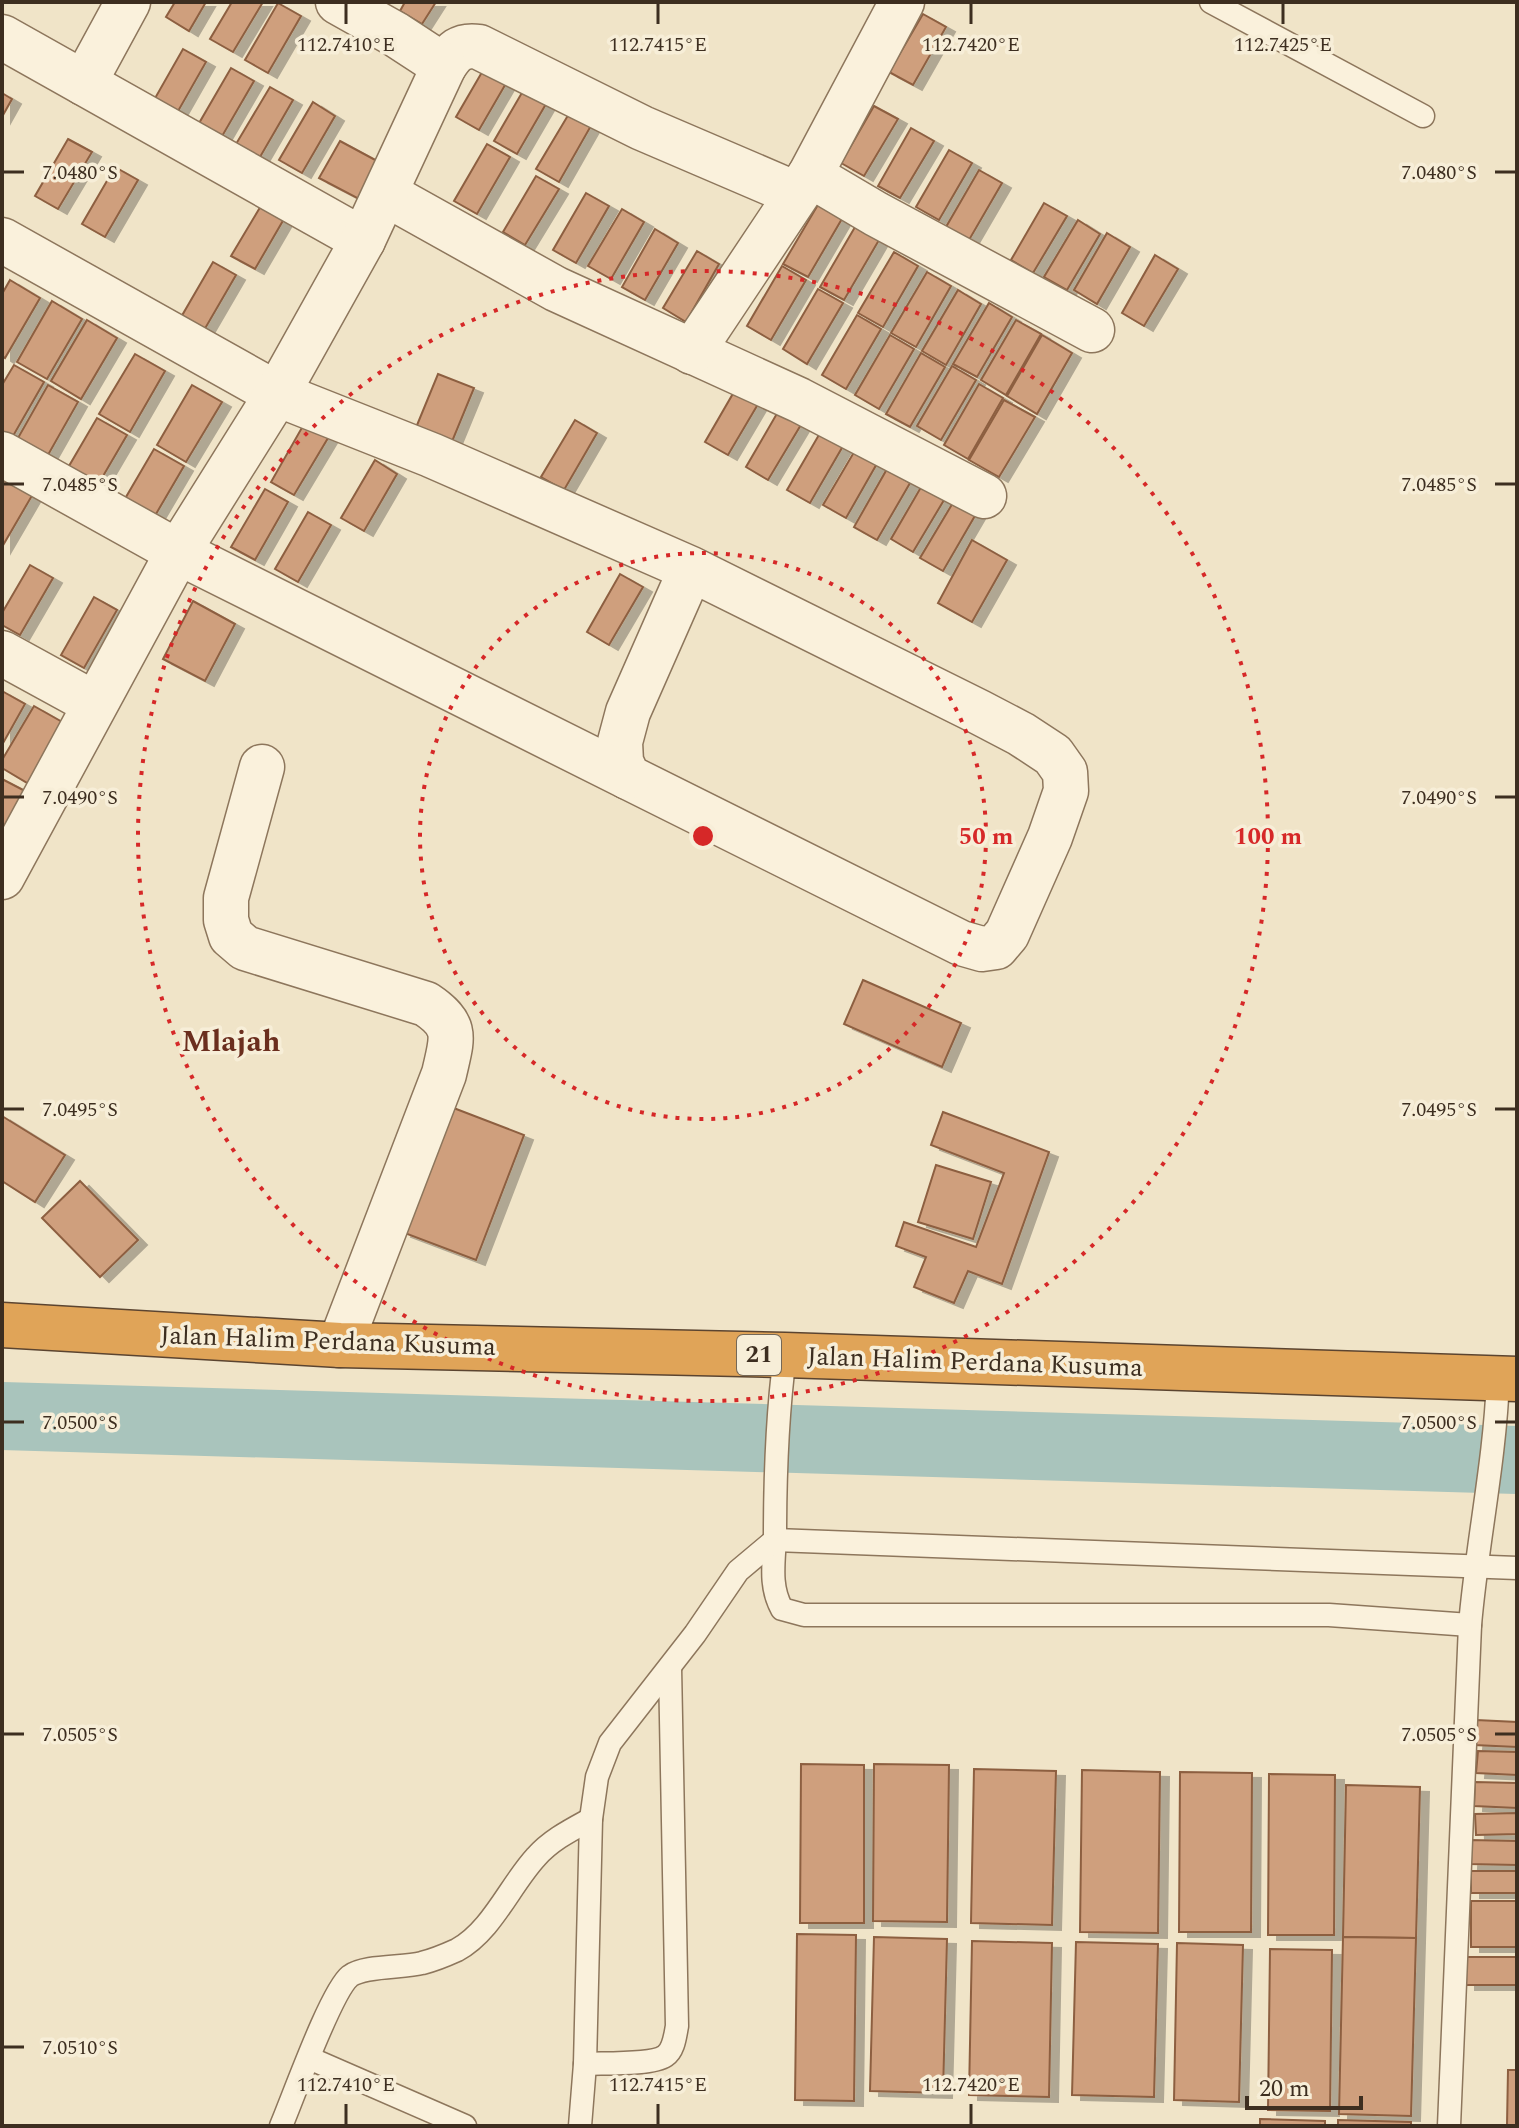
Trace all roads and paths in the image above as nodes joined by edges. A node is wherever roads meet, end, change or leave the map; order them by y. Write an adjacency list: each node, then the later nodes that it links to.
1 (128, 2): 7 (street)
2 (338, 2): 6 (street)
3 (902, 2): 9 (street)
4 (1211, 2): 8 (lane)
5 (2, 37): 7 (street)
6 (444, 66): 9 (street); 10 (street)
7 (84, 83): 12 (street)
8 (1423, 116)
9 (803, 184): 13 (street); 14 (street)
10 (386, 194): 12 (street); 14 (street)
11 (2, 240): 15 (street)
12 (363, 240): 15 (street)
13 (1092, 330)
14 (692, 352): 17 (street)
15 (277, 394): 18 (street); 19 (street)
16 (2, 454): 18 (street)
17 (984, 496)
18 (178, 552): 21 (street); 23 (street)
19 (691, 569): 23 (street); 23 (street)
20 (2, 653): 21 (street)
21 (95, 704): 24 (street)
22 (262, 767): 26 (street)
23 (628, 777)
24 (3, 873)
25 (2, 1325): 26 (highway, Jalan Halim Perdana Kusuma / 21)
26 (340, 1345): 27 (highway, Jalan Halim Perdana Kusuma / 21)
27 (785, 1355): 28 (highway, Jalan Halim Perdana Kusuma / 21); 29 (lane)
28 (1508, 1379): 30 (lane)
29 (775, 1540): 30 (lane); 32 (lane); 33 (lane)
30 (1475, 1567): 31 (lane); 32 (lane)
31 (1517, 1568)
32 (1470, 1625): 40 (lane)
33 (670, 1667): 34 (lane); 36 (lane)
34 (591, 1819): 35 (lane); 36 (lane)
35 (309, 2058): 37 (lane); 38 (lane)
36 (585, 2064): 39 (lane)
37 (281, 2126)
38 (465, 2126)
39 (580, 2126)
40 (1449, 2126)

